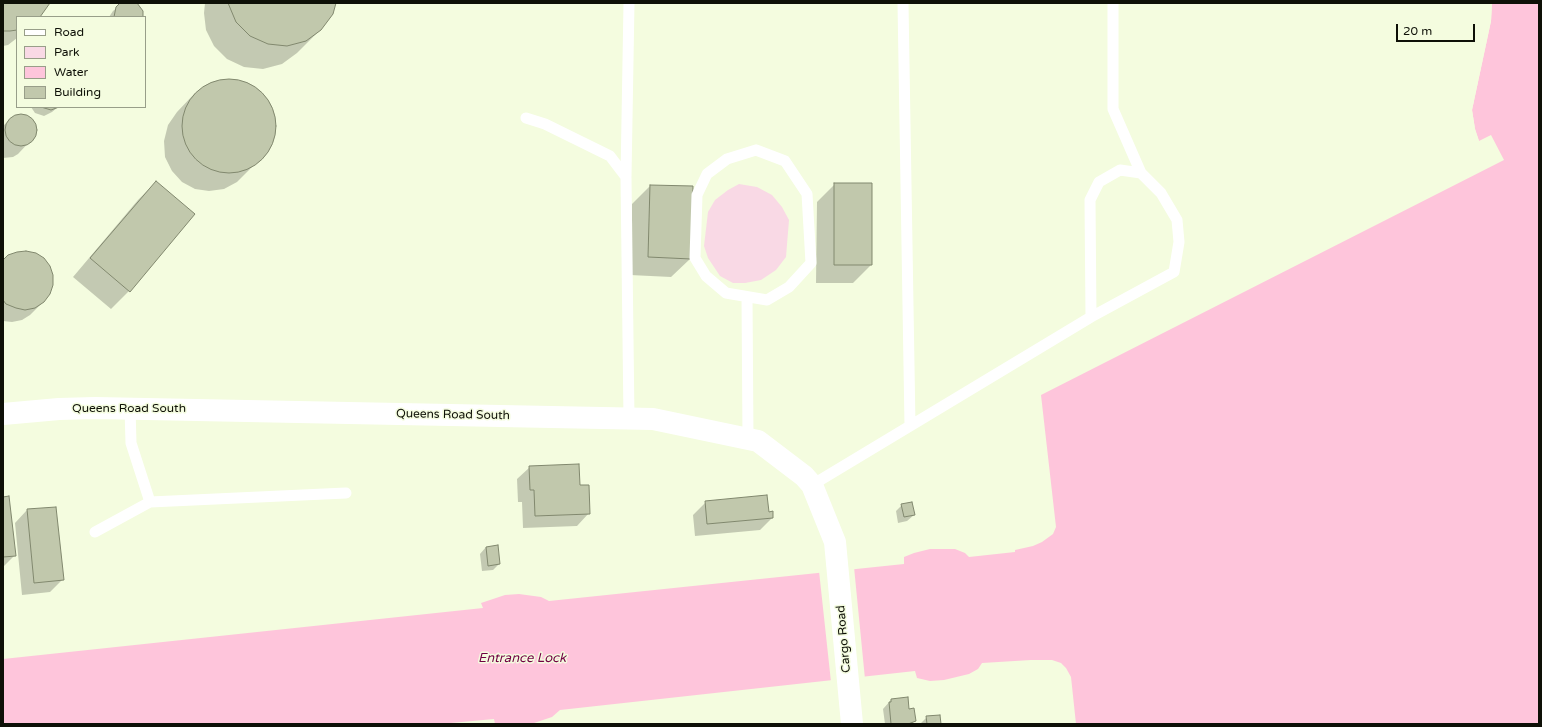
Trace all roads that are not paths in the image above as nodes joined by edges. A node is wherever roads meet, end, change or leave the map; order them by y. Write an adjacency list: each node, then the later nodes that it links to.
1 (629, 3): 6 (lane)
2 (903, 3): 12 (lane)
3 (1113, 3): 5 (lane)
4 (526, 118): 6 (lane)
5 (1141, 173): 8 (lane); 8 (lane)
6 (626, 177): 11 (lane)
7 (747, 297): 7 (lane); 13 (lane)
8 (1091, 318): 12 (lane)
9 (130, 408): 10 (street, Queens Road South); 11 (street, Queens Road South); 16 (lane)
10 (3, 414)
11 (629, 419): 13 (street, Queens Road South)
12 (910, 426): 14 (lane)
13 (748, 439): 14 (street, Queens Road South)
14 (812, 485): 18 (street, Queens Road South)
15 (346, 493): 16 (lane)
16 (150, 502): 17 (lane)
17 (94, 532)
18 (836, 554): 19 (street, Cargo Road)
19 (852, 724)

